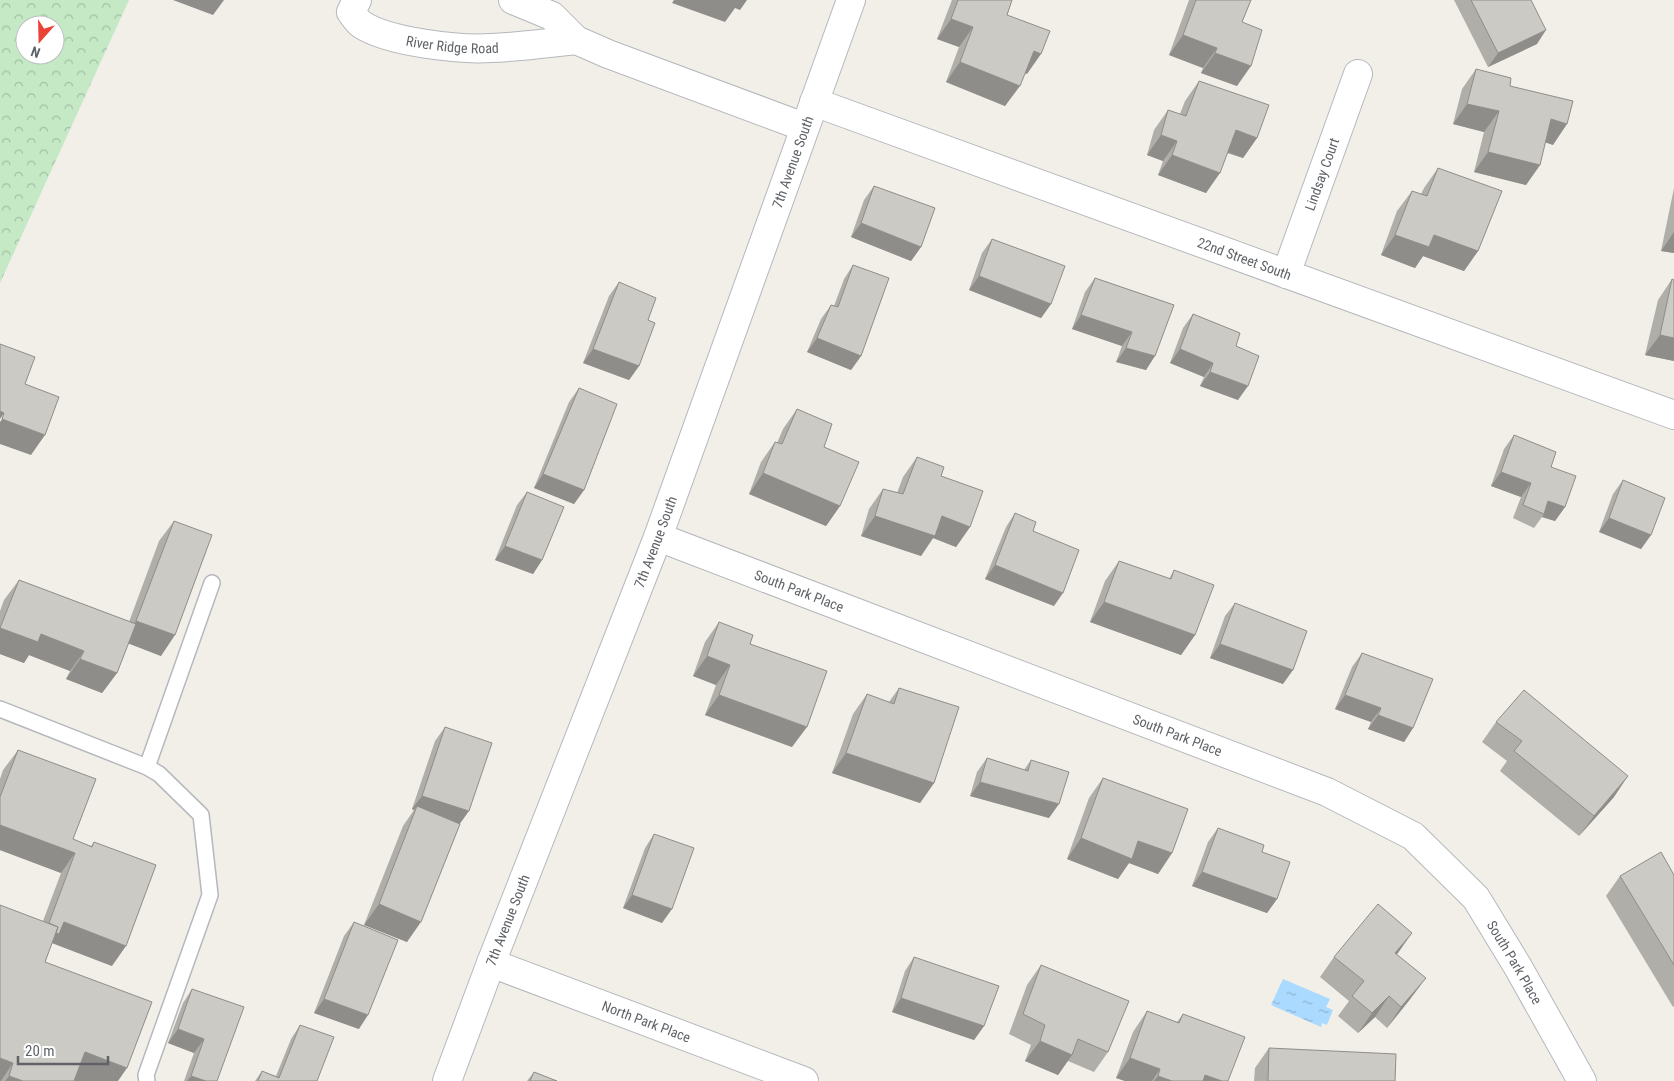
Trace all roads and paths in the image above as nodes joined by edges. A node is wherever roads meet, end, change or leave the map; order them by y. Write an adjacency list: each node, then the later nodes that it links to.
1 (357, 0): 4 (street, River Ridge Road)
2 (513, 0): 4 (street, River Ridge Road)
3 (851, 0): 6 (street, 7th Avenue South)
4 (576, 40): 6 (street, River Ridge Road)
5 (1358, 74): 7 (street, Lindsay Court)
6 (809, 115): 7 (street, 22nd Street South); 9 (street, 7th Avenue South)
7 (1286, 274): 8 (street, 22nd Street South)
8 (1674, 415)
9 (658, 538): 13 (street, 7th Avenue South); 17 (street, South Park Place)
10 (212, 583): 12 (lane)
11 (0, 709): 12 (lane)
12 (147, 767): 14 (lane)
13 (490, 963): 15 (street, 7th Avenue South); 16 (street, North Park Place)
14 (145, 1079)
15 (448, 1081)
16 (804, 1081)
17 (1582, 1081)

